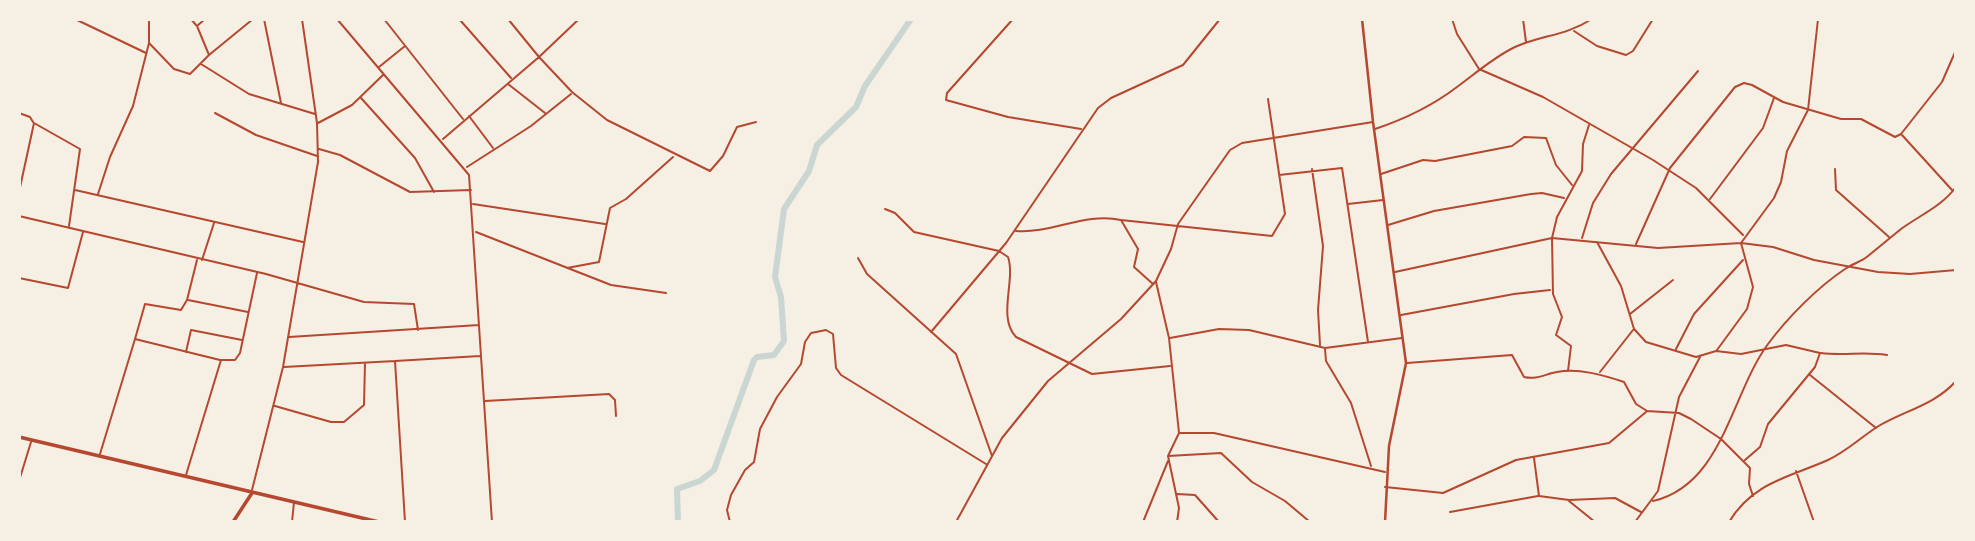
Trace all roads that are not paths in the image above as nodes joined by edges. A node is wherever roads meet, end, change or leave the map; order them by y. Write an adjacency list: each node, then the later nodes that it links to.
1 (20, 19): 26 (street)
2 (75, 19): 33 (street)
3 (149, 19): 29 (street)
4 (191, 19): 27 (street)
5 (205, 19): 27 (street)
6 (253, 19): 34 (street)
7 (264, 19): 47 (street)
8 (302, 19): 51 (street)
9 (337, 19): 37 (street)
10 (384, 19): 31 (street)
11 (508, 19): 35 (street)
12 (579, 19): 35 (street)
13 (694, 19): 14 (street)
14 (712, 19)
15 (1013, 19): 61 (street)
16 (1220, 19): 61 (street)
17 (1236, 19): 18 (street)
18 (1253, 19)
19 (1362, 19): 56 (street)
20 (1452, 19): 38 (street)
21 (1523, 19): 30 (street)
22 (1592, 19): 28 (street)
23 (1653, 19): 28 (street)
24 (1818, 19): 48 (street)
25 (460, 20): 41 (street)
26 (19, 25)
27 (197, 26): 34 (street)
28 (1573, 31): 30 (street)
29 (149, 43): 33 (street); 36 (street)
30 (1526, 43): 38 (street)
31 (405, 45): 37 (street); 54 (street)
32 (1956, 50): 62 (street)
33 (147, 54): 83 (street)
34 (209, 55): 36 (street)
35 (539, 57): 41 (street); 43 (street)
36 (201, 64): 47 (street)
37 (379, 67): 40 (street)
38 (1479, 69): 59 (street); 60 (street)
39 (1698, 71): 65 (street)
40 (384, 74): 45 (street); 64 (street)
41 (512, 79): 42 (street)
42 (507, 83): 52 (street); 53 (street)
43 (572, 92): 52 (street); 69 (street)
44 (1774, 97): 48 (street); 73 (street); 86 (street)
45 (361, 99): 58 (street); 82 (street)
46 (1268, 99): 63 (street)
47 (281, 104): 51 (street)
48 (1808, 110): 62 (street); 100 (street)
49 (19, 113): 57 (street)
50 (215, 113): 68 (street)
51 (316, 114): 58 (street)
52 (547, 114): 67 (street)
53 (468, 116): 54 (street); 67 (street)
54 (463, 120): 64 (street)
55 (756, 122): 69 (street)
56 (1373, 122): 60 (street); 63 (street)
57 (34, 123): 78 (street); 81 (street)
58 (317, 123): 66 (street)
59 (1589, 124): 65 (street); 76 (street)
60 (1374, 129): 74 (street)
61 (1082, 130): 98 (street)
62 (1901, 134): 80 (street)
63 (1274, 139): 75 (street); 94 (street)
64 (442, 140): 70 (street)
65 (1632, 148): 73 (street); 103 (street)
66 (319, 149): 68 (street); 82 (street)
67 (494, 149): 70 (street)
68 (318, 156): 105 (street)
69 (674, 156): 93 (street)
70 (466, 168): 79 (street)
71 (1312, 169): 75 (street); 88 (street); 139 (street)
72 (1835, 169): 102 (street)
73 (1668, 172): 86 (street); 107 (street)
74 (1381, 174): 76 (street); 85 (street)
75 (1279, 175): 94 (street)
76 (1572, 186): 84 (street)
77 (1956, 187): 80 (street)
78 (75, 190): 83 (street); 96 (street)
79 (472, 190): 82 (street); 87 (street)
80 (1953, 191): 102 (street)
81 (19, 192)
82 (434, 193)
83 (98, 194): 92 (street)
84 (1565, 198): 95 (street); 101 (street)
85 (1384, 200): 88 (street); 95 (street)
86 (1710, 200): 100 (street)
87 (473, 204): 93 (street); 99 (street)
88 (1348, 204): 138 (street)
89 (886, 209): 108 (street)
90 (19, 216): 96 (street)
91 (1121, 220): 94 (street); 98 (street); 122 (street)
92 (214, 222): 105 (street); 111 (street)
93 (606, 224): 114 (street)
94 (1178, 224): 120 (street)
95 (1387, 225): 117 (street)
96 (69, 228): 97 (street)
97 (83, 231): 110 (street); 118 (street)
98 (1015, 231): 108 (street)
99 (475, 232): 114 (street); 129 (street)
100 (1744, 236): 106 (street)
101 (1552, 237): 103 (street); 117 (street); 123 (street)
102 (1890, 238): 113 (street)
103 (1582, 239): 104 (street)
104 (1597, 241): 107 (street); 127 (street)
105 (304, 242): 121 (street)
106 (1741, 243): 107 (street); 112 (street); 113 (street)
107 (1635, 245)
108 (999, 251): 132 (street); 152 (street)
109 (858, 258): 132 (street)
110 (197, 259): 111 (street); 125 (street)
111 (202, 260): 116 (street)
112 (1744, 260): 141 (street); 143 (street)
113 (1848, 267): 115 (street); 142 (street)
114 (566, 268): 124 (street)
115 (1956, 270)
116 (257, 272): 121 (street); 126 (street)
117 (1393, 273): 128 (street)
118 (19, 278)
119 (1673, 280): 127 (street)
120 (1156, 281): 122 (street); 135 (street)
121 (296, 282): 131 (street); 133 (street)
122 (1153, 284): 152 (street)
123 (1552, 290): 128 (street); 156 (street)
124 (666, 293)
125 (187, 300): 126 (street); 136 (street)
126 (248, 312): 137 (street)
127 (1629, 315): 130 (street)
128 (1400, 316): 134 (street)
129 (480, 325): 131 (street); 147 (street)
130 (1634, 329): 141 (street); 157 (street)
131 (418, 330): 133 (street)
132 (931, 332): 172 (street)
133 (287, 337): 155 (street)
134 (1403, 337): 138 (street); 153 (street)
135 (1169, 338): 139 (street); 154 (street)
136 (135, 339): 144 (street); 170 (street)
137 (243, 341): 144 (street); 149 (street)
138 (1368, 342): 140 (street)
139 (1321, 346): 140 (street)
140 (1325, 348): 177 (street)
141 (1676, 349): 148 (street)
142 (1765, 349): 143 (street); 145 (street); 168 (street)
143 (1717, 351): 148 (street)
144 (186, 353): 149 (street)
145 (1820, 353): 146 (street); 158 (street)
146 (1887, 355)
147 (481, 356): 150 (street); 160 (street)
148 (1701, 356): 163 (street)
149 (220, 360): 180 (street)
150 (395, 361): 151 (street); 195 (street)
151 (365, 362): 155 (street); 161 (street)
152 (1071, 363): 154 (street); 172 (street)
153 (1406, 363): 156 (street); 179 (street)
154 (1170, 366): 166 (street)
155 (283, 367): 161 (street)
156 (1567, 371): 157 (street)
157 (1598, 374): 162 (street)
158 (1809, 374): 165 (street); 174 (street)
159 (1956, 380): 165 (street)
160 (484, 401): 164 (street); 196 (street)
161 (275, 406): 183 (street)
162 (1647, 411): 163 (street); 173 (street)
163 (1674, 413): 168 (street); 188 (street)
164 (616, 415)
165 (1875, 428): 178 (street)
166 (1179, 433): 171 (street); 177 (street)
167 (19, 437): 169 (main road)
168 (1721, 439): 174 (street); 188 (street)
169 (32, 440): 170 (main road); 181 (street)
170 (99, 456): 180 (main road)
171 (1168, 456): 175 (street); 202 (street)
172 (992, 457): 176 (street)
173 (1534, 457): 182 (street); 185 (street)
174 (1745, 460): 186 (street)
175 (1168, 461): 184 (street); 199 (street)
176 (988, 465): 197 (street); 198 (street)
177 (1371, 468): 179 (street)
178 (1796, 470): 186 (street); 207 (street)
179 (1387, 472): 182 (street)
180 (186, 476): 183 (main road)
181 (19, 481)
182 (1385, 487): 203 (street)
183 (251, 493): 189 (main road); 192 (main road)
184 (1177, 495): 200 (street); 201 (street)
185 (1539, 496): 187 (street); 190 (street)
186 (1753, 496): 206 (street)
187 (1569, 500): 191 (street); 204 (street)
188 (1653, 501): 191 (street)
189 (294, 502): 193 (street); 194 (main road)
190 (1450, 512)
191 (1642, 513): 205 (street)
192 (233, 522)
193 (292, 522)
194 (379, 522)
195 (405, 522)
196 (492, 522)
197 (730, 522)
198 (956, 522)
199 (1143, 522)
200 (1177, 522)
201 (1219, 522)
202 (1310, 522)
203 (1385, 522)
204 (1595, 522)
205 (1635, 522)
206 (1729, 522)
207 (1814, 522)

